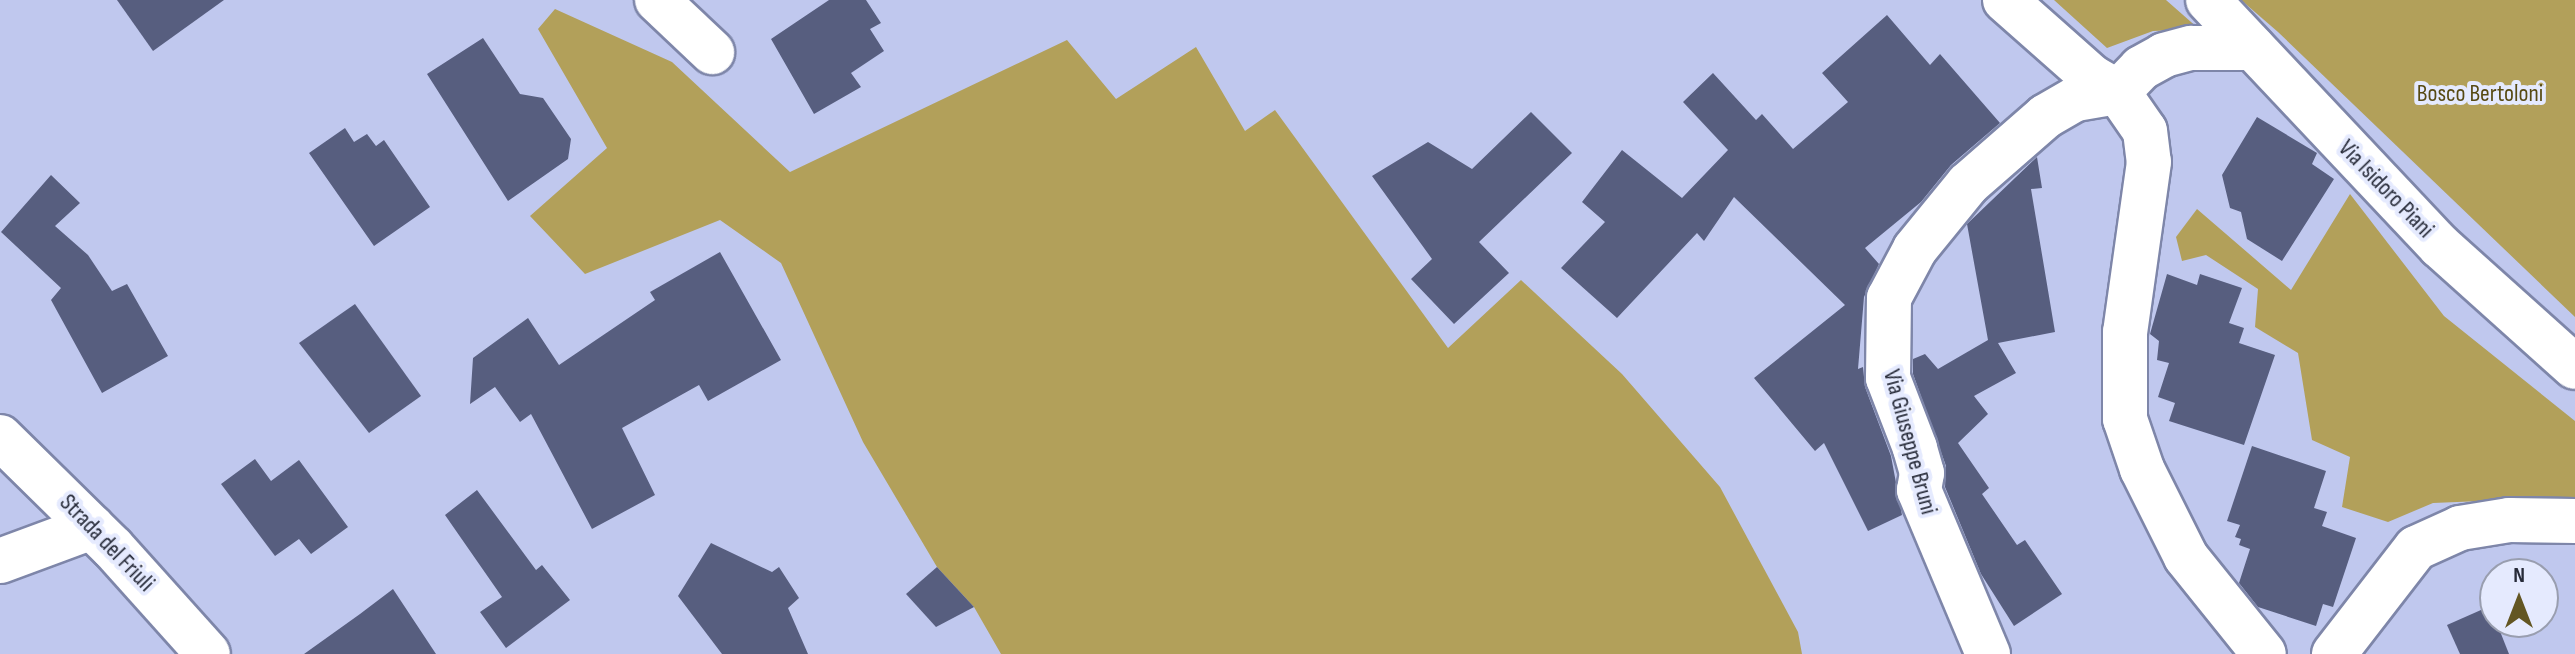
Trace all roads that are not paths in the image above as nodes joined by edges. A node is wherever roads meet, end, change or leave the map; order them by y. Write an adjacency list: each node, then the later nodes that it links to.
1 (657, 0): 5 (street)
2 (2005, 0): 6 (street)
3 (2208, 0): 4 (street, Via Isidoro Piani)
4 (2253, 48): 6 (street); 7 (street, Via Isidoro Piani)
5 (712, 52)
6 (2118, 92): 13 (street, Via Giuseppe Bruni); 14 (street)
7 (2575, 367)
8 (0, 437): 10 (street, Strada del Friuli)
9 (2575, 521): 15 (street)
10 (92, 527): 11 (street); 12 (street, Strada del Friuli)
11 (0, 561)
12 (208, 654)
13 (1988, 654)
14 (2264, 654)
15 (2334, 654)

